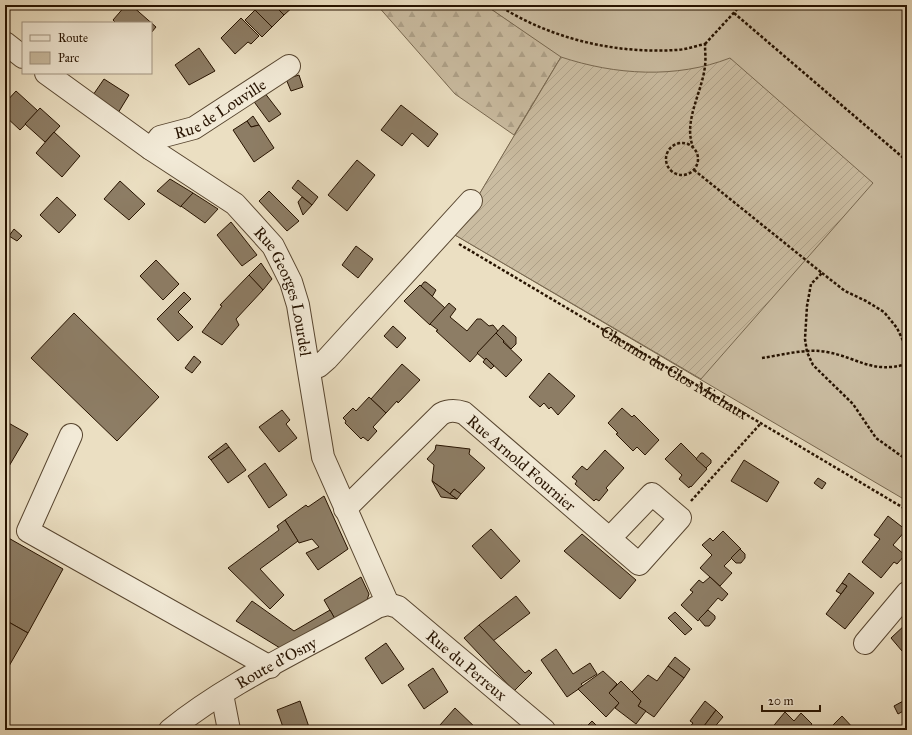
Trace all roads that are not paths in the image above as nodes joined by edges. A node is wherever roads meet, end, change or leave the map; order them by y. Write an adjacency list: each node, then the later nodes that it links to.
1 (5, 43): 2 (street)
2 (22, 55)
3 (288, 66): 5 (street, Rue de Louville)
4 (47, 74): 5 (street, Rue Georges Lourdel)
5 (151, 149): 7 (street, Rue Georges Lourdel)
6 (471, 201): 7 (street)
7 (310, 369): 9 (street, Rue Georges Lourdel)
8 (71, 435): 14 (street)
9 (345, 510): 10 (street, Rue Arnold Fournier); 12 (street, Rue Georges Lourdel)
10 (610, 538): 10 (street, Rue Arnold Fournier)
11 (907, 593): 13 (street)
12 (388, 604): 14 (street, Route d'Osny); 18 (street, Rue du Perreux)
13 (865, 643)
14 (270, 667): 15 (street, Route d'Osny)
15 (222, 694): 16 (street, Route d'Osny); 17 (street)
16 (170, 730)
17 (229, 730)
18 (544, 730)

